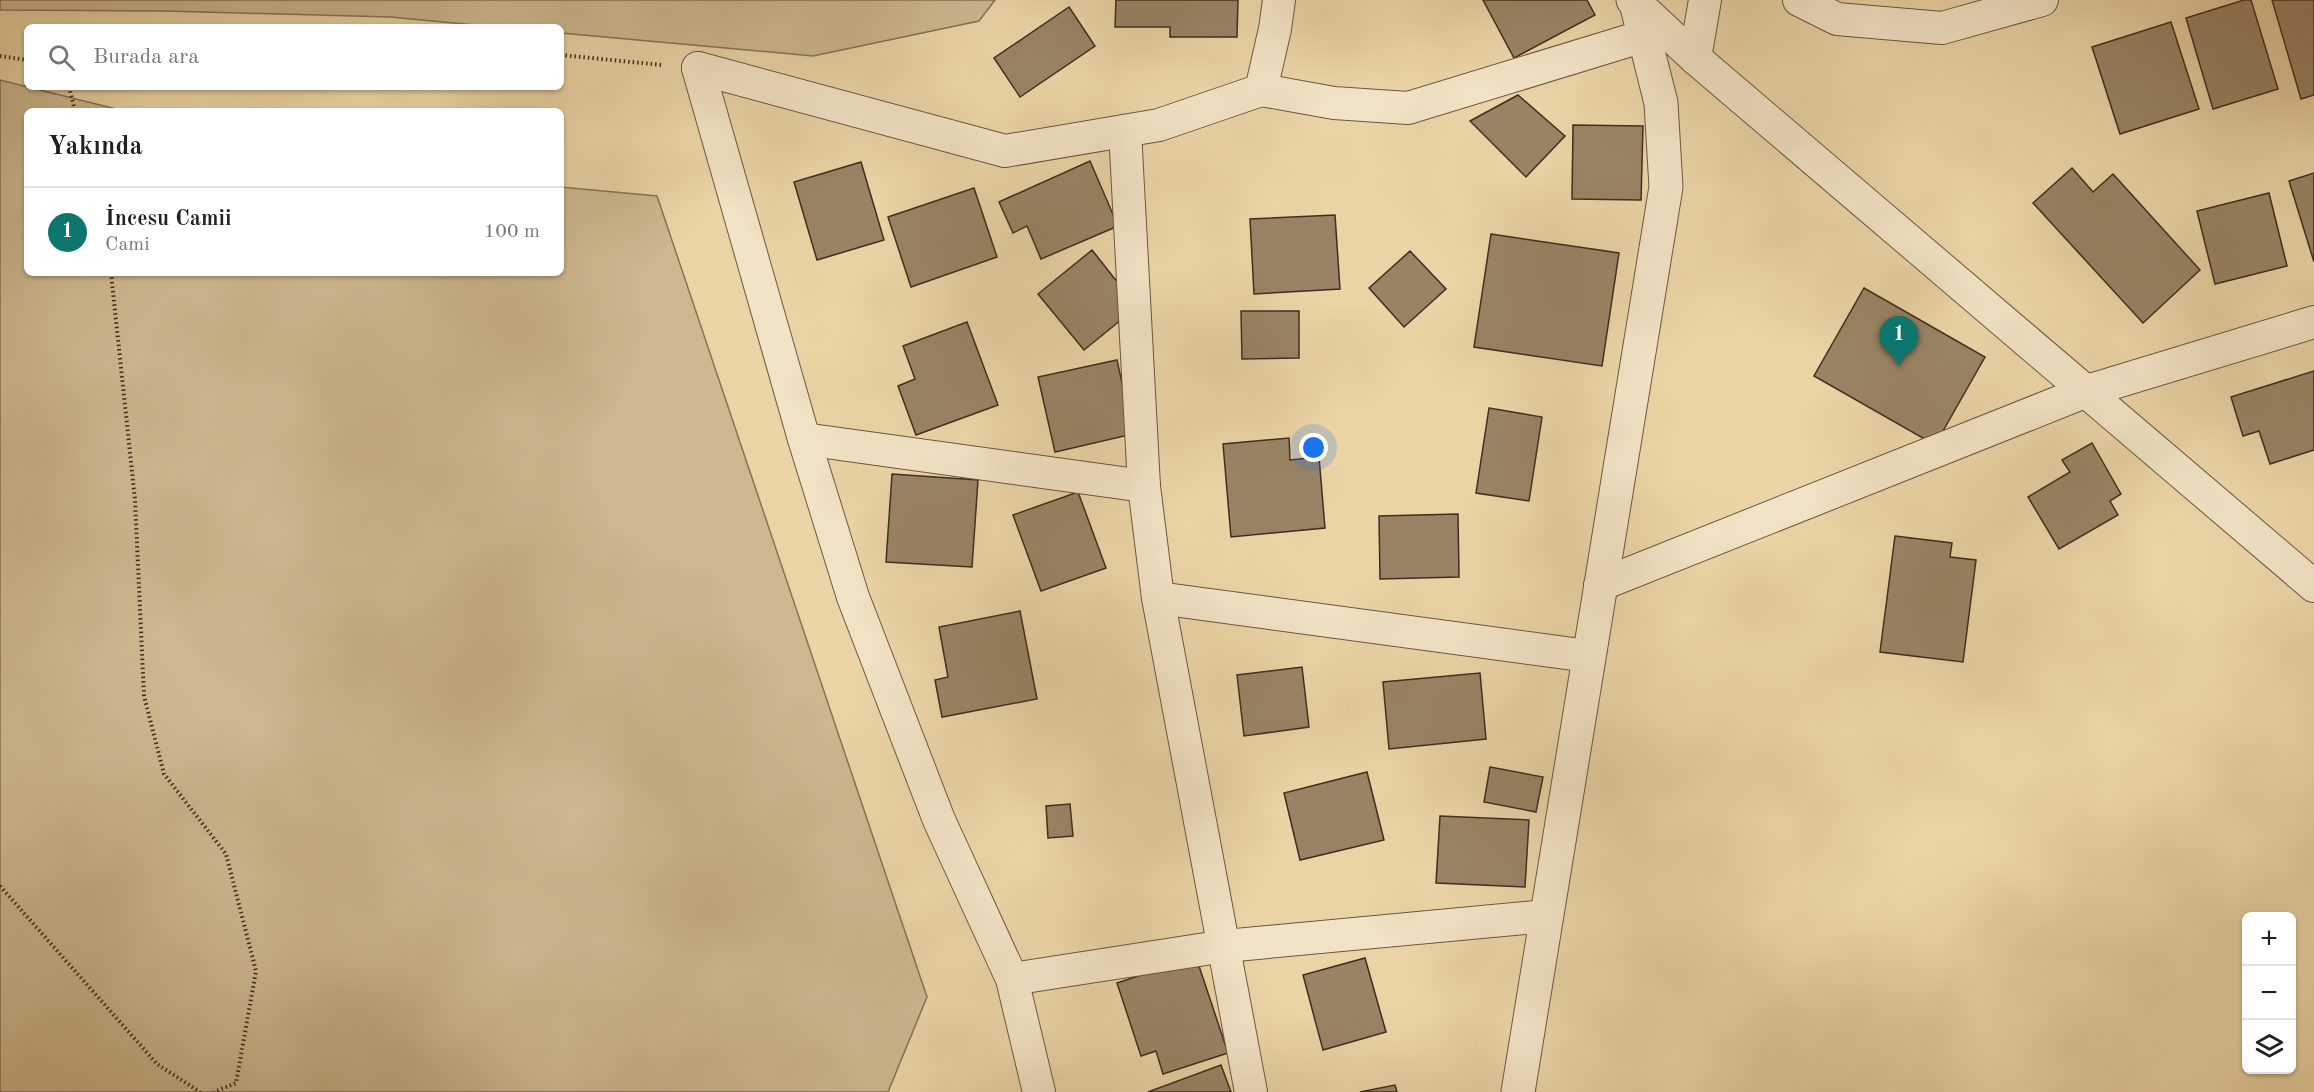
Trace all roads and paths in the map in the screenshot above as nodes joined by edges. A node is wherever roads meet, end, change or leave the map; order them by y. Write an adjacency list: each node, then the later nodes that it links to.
1 (1279, 0): 13 (street)
2 (1705, 0): 9 (street)
3 (1798, 0): 4 (street)
4 (2042, 0)
5 (1635, 2): 6 (street); 9 (street)
6 (1644, 36): 13 (street); 21 (street)
7 (564, 55): 11 (path)
8 (0, 56): 10 (path)
9 (1695, 58): 18 (street)
10 (24, 60)
11 (698, 68): 15 (street); 19 (street)
12 (70, 90): 14 (path)
13 (1261, 90): 15 (street)
14 (74, 108)
15 (1125, 131): 20 (street)
16 (111, 276): 30 (path)
17 (2314, 322): 18 (street)
18 (2087, 391): 21 (street); 22 (street)
19 (804, 439): 20 (street); 28 (street)
20 (1144, 486): 23 (street)
21 (1600, 585): 24 (street)
22 (2314, 586)
23 (1158, 598): 24 (street); 27 (street)
24 (1588, 656): 26 (street)
25 (0, 886): 29 (path)
26 (1546, 916): 27 (street); 33 (street)
27 (1225, 946): 28 (street); 32 (street)
28 (1012, 979): 31 (street)
29 (200, 1092)
30 (214, 1092)
31 (1039, 1092)
32 (1251, 1092)
33 (1518, 1092)

